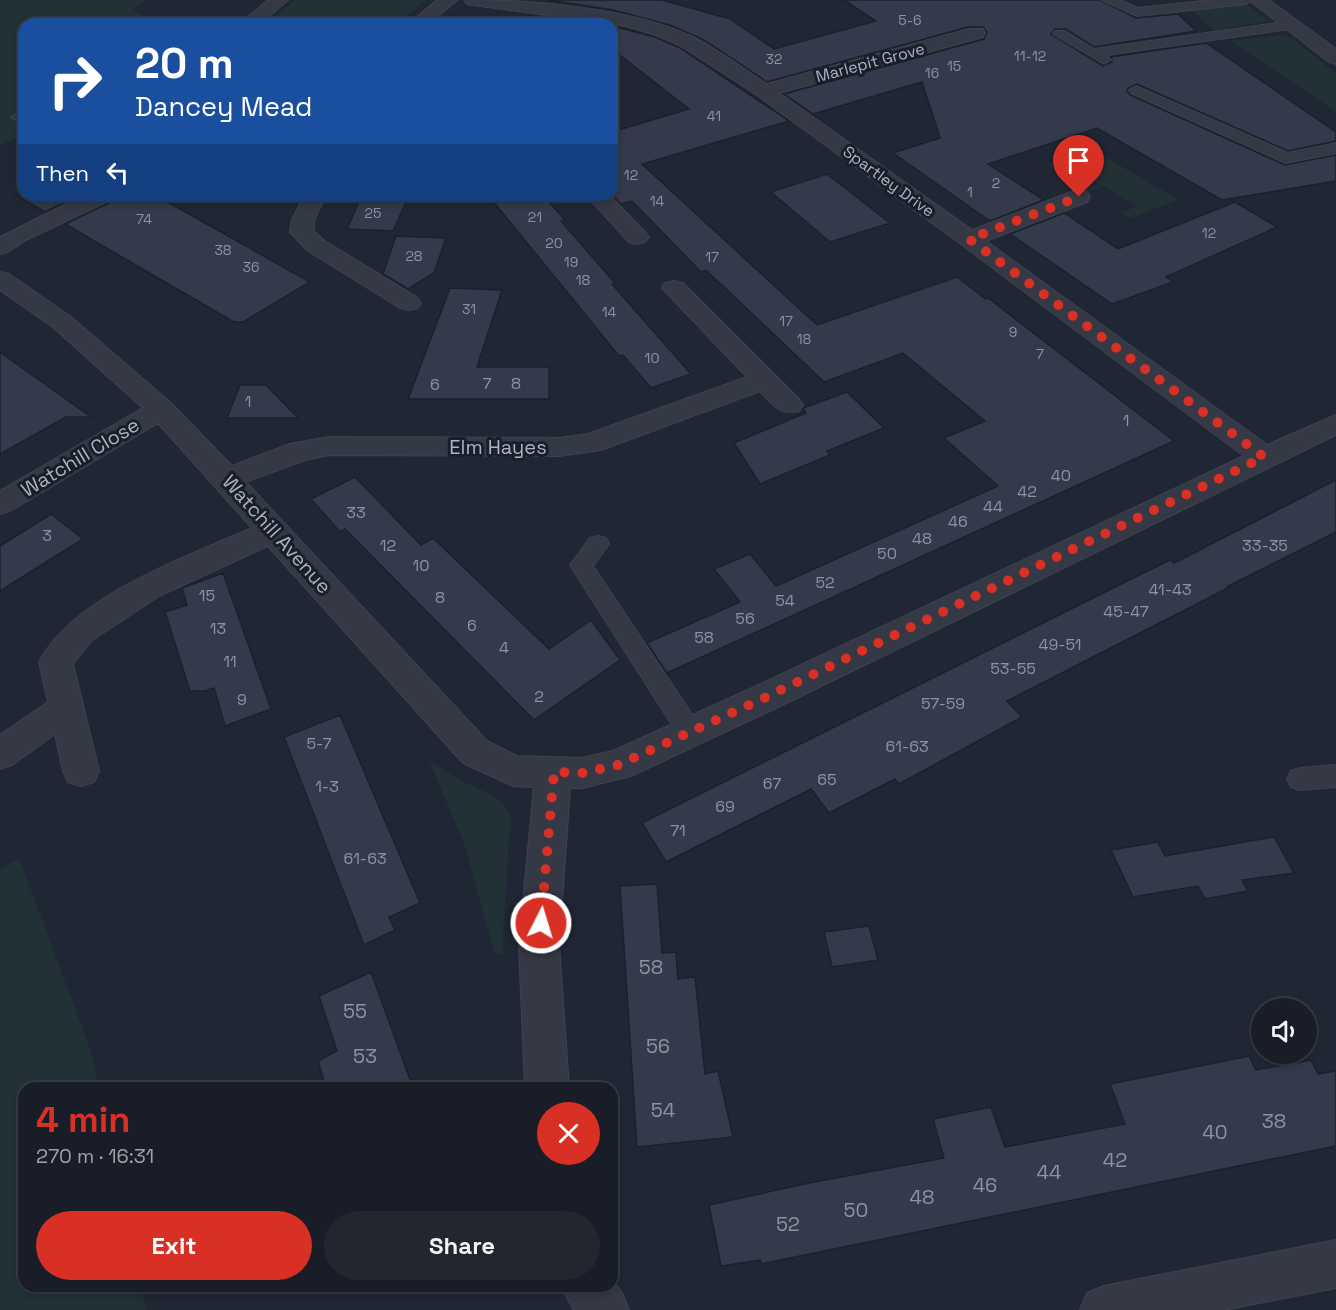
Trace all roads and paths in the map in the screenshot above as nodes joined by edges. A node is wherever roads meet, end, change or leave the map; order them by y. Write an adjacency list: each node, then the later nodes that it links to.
1 (279, 0): 7 (street)
2 (448, 0): 8 (street)
3 (472, 0): 9 (street, Spartley Drive)
4 (1108, 0): 5 (lane)
5 (1246, 0)
6 (1258, 0): 11 (street)
7 (256, 18)
8 (426, 18)
9 (605, 18)
10 (618, 20): 18 (street, Spartley Drive)
11 (1292, 25): 14 (lane); 15 (street)
12 (976, 33): 18 (street, Marlepit Grove)
13 (1060, 34): 14 (lane)
14 (1092, 53): 16 (lane)
15 (1336, 58)
16 (1106, 61)
17 (1136, 90): 19 (lane)
18 (764, 91): 25 (street, Spartley Drive)
19 (1336, 148)
20 (1079, 197): 25 (street)
21 (89, 201): 26 (street)
22 (312, 201): 29 (street)
23 (603, 201): 24 (street)
24 (637, 237)
25 (969, 239): 34 (street, Spartley Drive)
26 (0, 247)
27 (0, 279): 32 (street, Watchill Avenue)
28 (674, 288): 30 (street)
29 (409, 303)
30 (764, 381): 31 (street); 35 (street, Elm Hayes)
31 (789, 405)
32 (161, 409): 35 (street, Watchill Avenue); 36 (street, Watchill Close)
33 (1336, 424): 34 (street, Watchill Avenue)
34 (1264, 457): 40 (street, Watchill Avenue)
35 (228, 479): 37 (street, Watchill Avenue)
36 (0, 504)
37 (272, 531): 39 (street); 43 (street, Watchill Avenue)
38 (598, 544): 40 (lane)
39 (66, 708): 41 (street); 42 (street)
40 (690, 732): 43 (street, Watchill Avenue)
41 (0, 754)
42 (81, 771)
43 (554, 772): 46 (street)
44 (1336, 776): 45 (lane)
45 (1300, 779)
46 (547, 1082)
47 (1336, 1263): 50 (street)
48 (590, 1292): 49 (street)
49 (605, 1310)
50 (1104, 1310)

